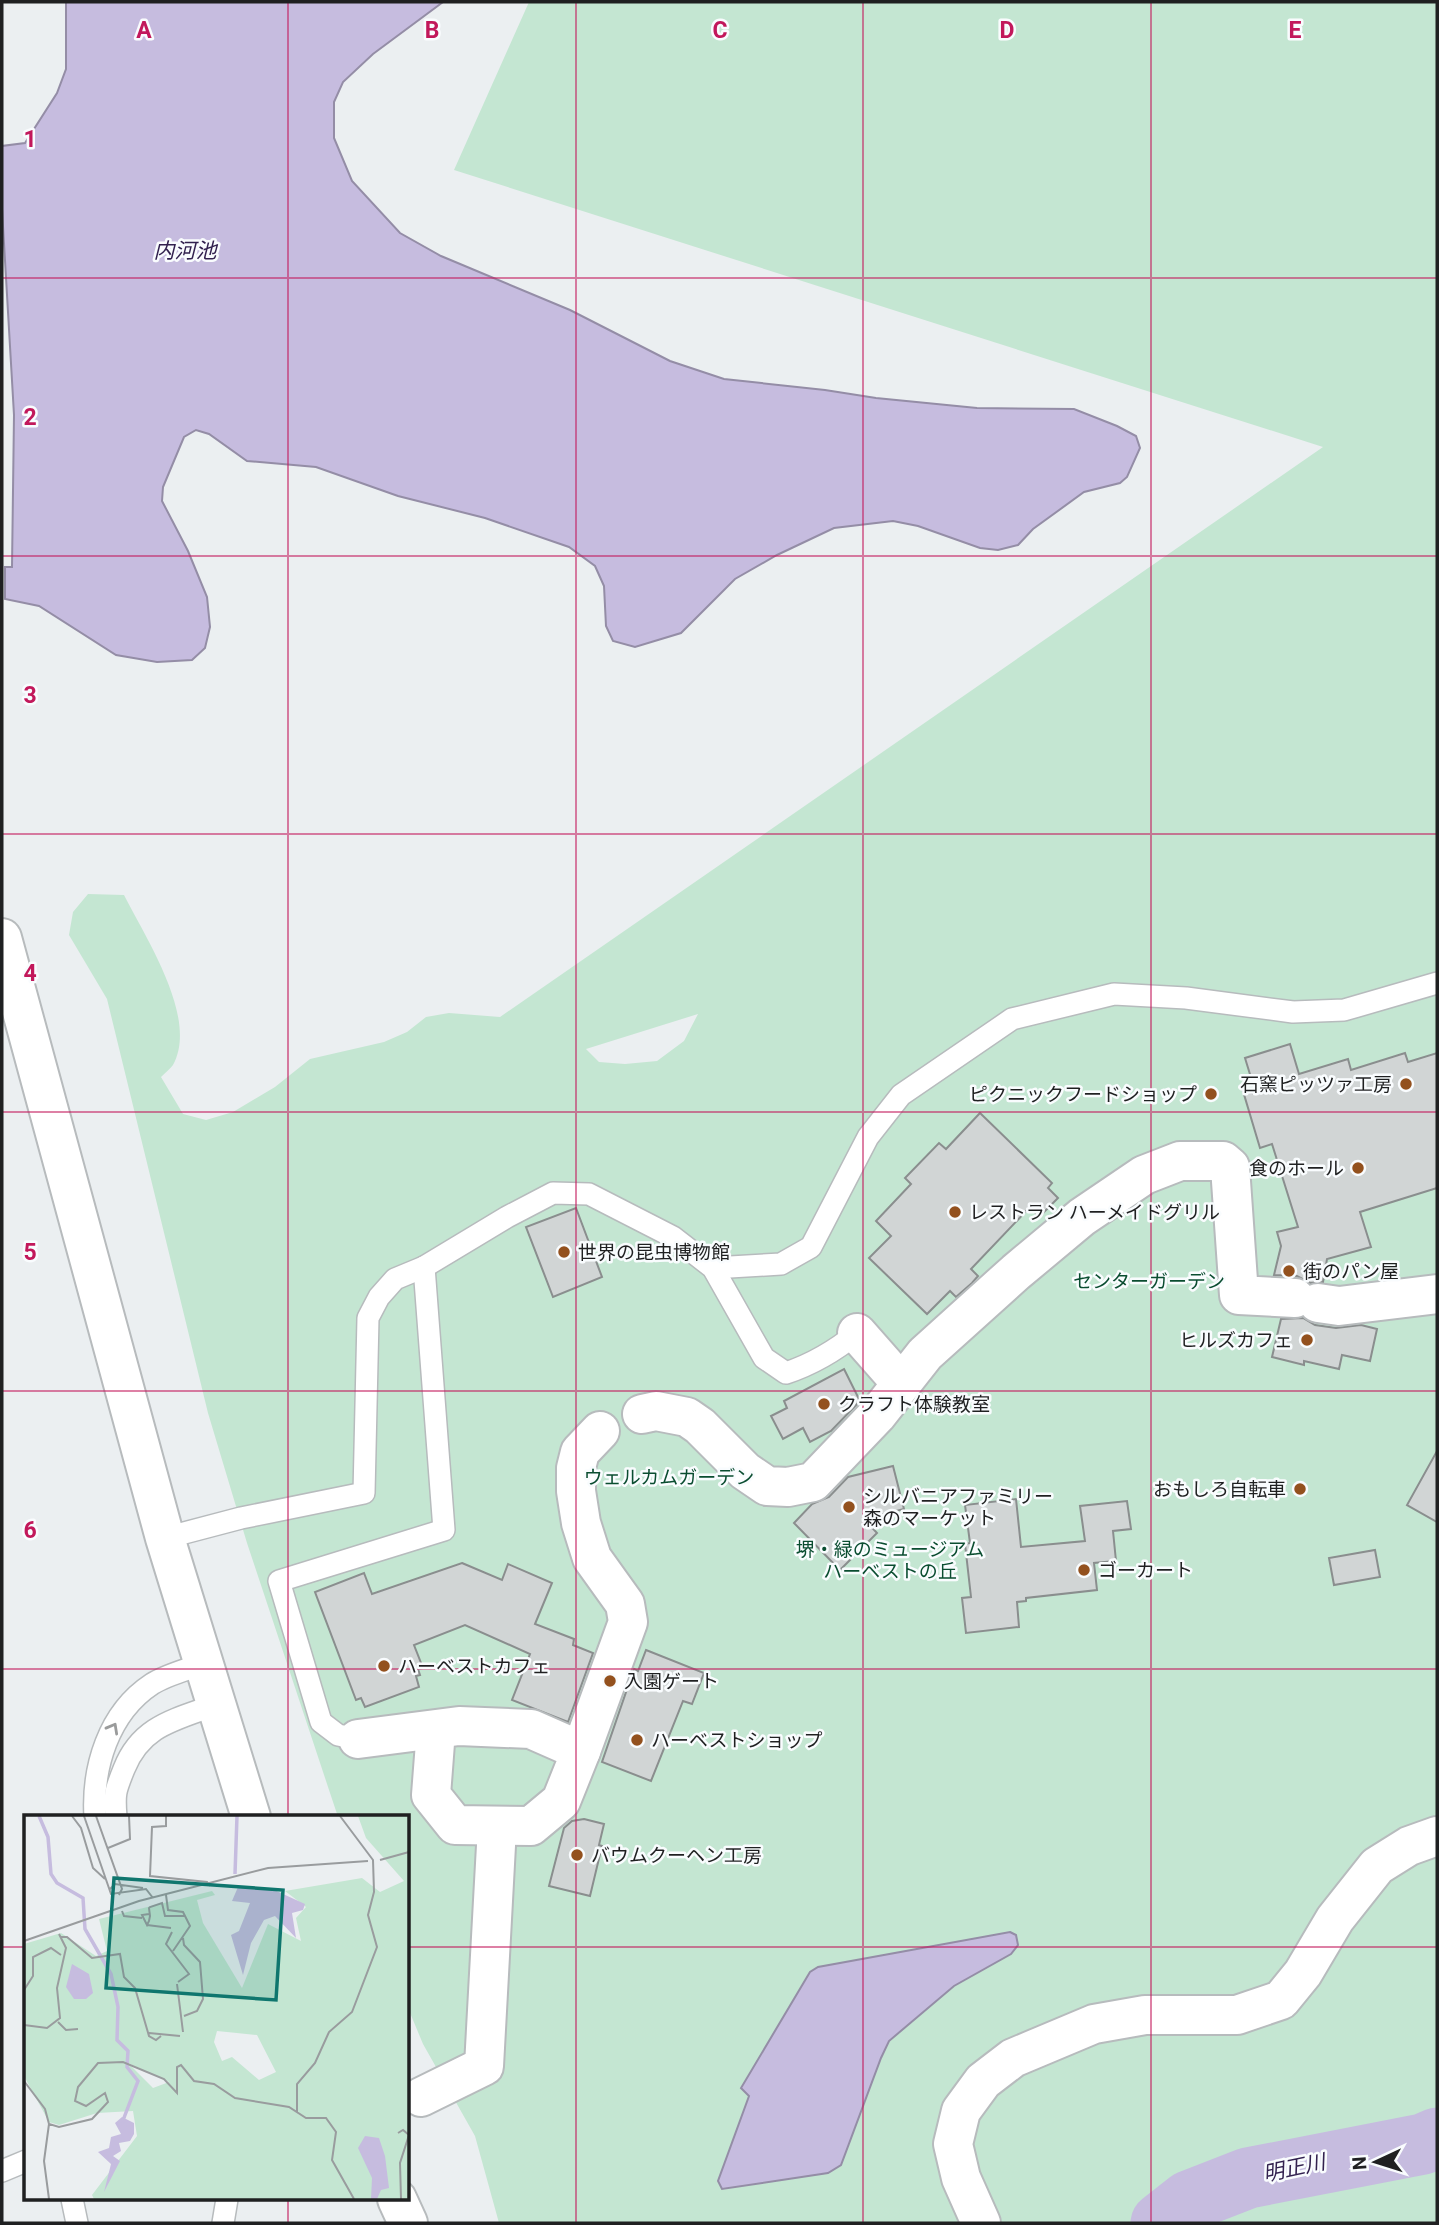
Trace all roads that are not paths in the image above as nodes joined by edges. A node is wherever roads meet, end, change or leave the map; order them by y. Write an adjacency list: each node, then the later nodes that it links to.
1 (4, 955): 10 (street)
2 (1437, 983): 4 (lane)
3 (424, 1267): 4 (lane); 10 (lane); 14 (lane)
4 (713, 1268): 6 (lane)
5 (1437, 1294): 7 (street)
6 (857, 1332): 7 (street)
7 (901, 1383): 8 (street)
8 (642, 1414)
9 (600, 1431): 15 (street)
10 (165, 1538): 11 (street)
11 (202, 1664): 12 (street); 16 (lane, one-way to 11)
12 (215, 1705): 17 (lane); 18 (street)
13 (436, 1730): 14 (street); 15 (street); 19 (street)
14 (358, 1740)
15 (581, 1751): 19 (street)
16 (95, 1815)
17 (116, 1815)
18 (250, 1815)
19 (496, 1827): 21 (street)
20 (1437, 1836): 30 (street)
21 (421, 2097)
22 (24, 2162): 23 (lane)
23 (2, 2171)
24 (72, 2200): 27 (lane)
25 (227, 2200): 28 (lane)
26 (397, 2200): 29 (street)
27 (77, 2223)
28 (223, 2223)
29 (408, 2223)
30 (981, 2223)

